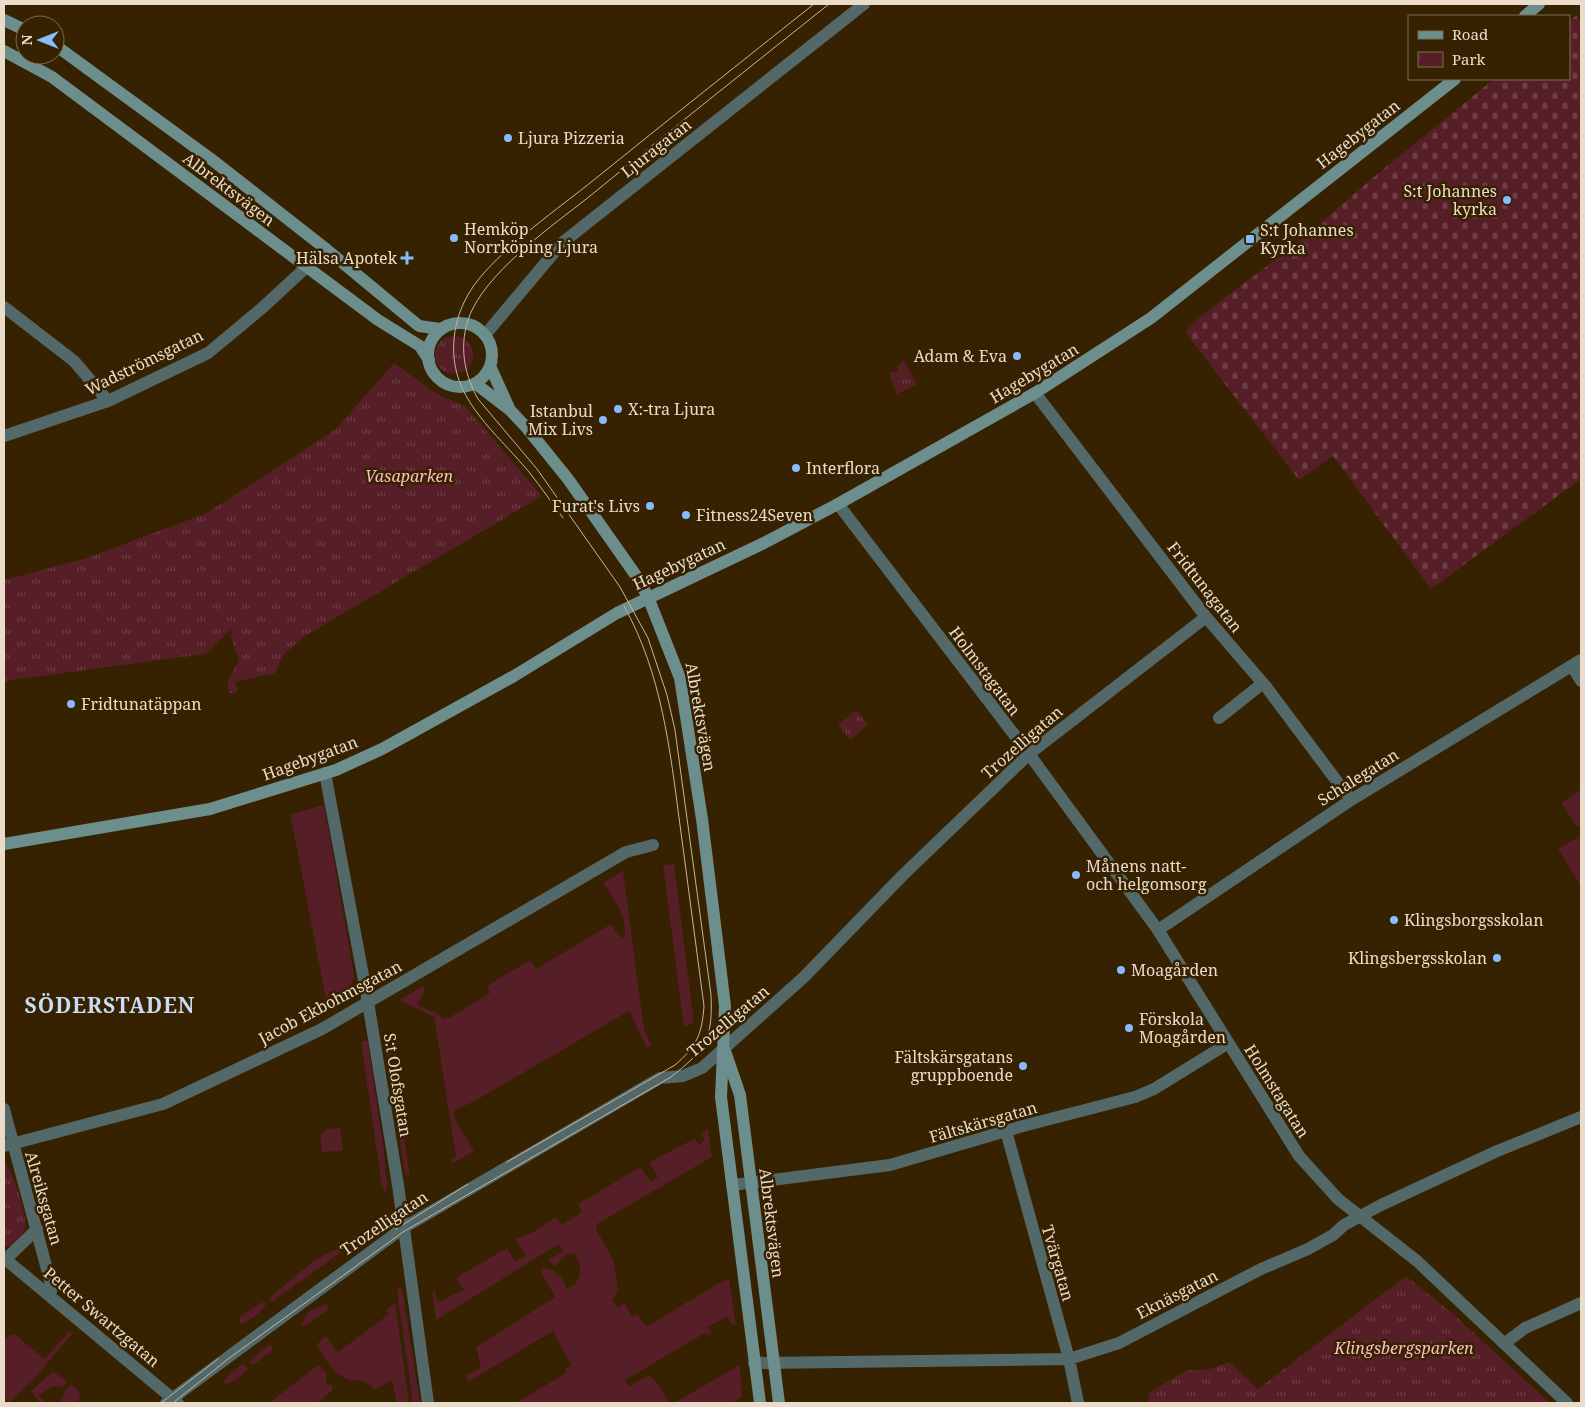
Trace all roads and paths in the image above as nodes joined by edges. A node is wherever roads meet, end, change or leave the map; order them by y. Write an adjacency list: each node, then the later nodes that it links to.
1 (864, 4): 11 (street, Ljuragatan)
2 (1539, 4): 3 (main road)
3 (1526, 15)
4 (4, 51): 8 (main road, Albrektsvägen)
5 (65, 53): 7 (main road, Albrektsvägen)
6 (1454, 80): 15 (main road, Hagebygatan)
7 (326, 249): 8 (street, Wadströmsgatan); 10 (main road, Albrektsvägen)
8 (307, 268): 12 (main road, Albrektsvägen); 16 (street, Wadströmsgatan)
9 (4, 307): 16 (street)
10 (440, 329): 11 (main road); 12 (main road)
11 (485, 335): 13 (main road)
12 (429, 360): 14 (main road)
13 (490, 366): 14 (main road); 17 (main road, Albrektsvägen)
14 (476, 384): 17 (main road, Albrektsvägen)
15 (1035, 393): 19 (main road, Hagebygatan); 21 (street, Fridtunagatan)
16 (108, 401): 18 (street, Wadströmsgatan)
17 (510, 410): 20 (main road, Albrektsvägen)
18 (4, 436)
19 (838, 504): 20 (main road, Hagebygatan); 26 (street, Holmstagatan)
20 (648, 597): 27 (main road, Hagebygatan); 34 (main road, Albrektsvägen)
21 (1206, 617): 24 (street, Fridtunagatan); 26 (street, Trozelligatan)
22 (1576, 663): 23 (street); 28 (street, Schalegatan)
23 (1581, 681)
24 (1263, 683): 25 (street); 28 (street, Fridtunagatan)
25 (1219, 718)
26 (1029, 754): 31 (street, Holmstagatan); 34 (street, Trozelligatan)
27 (325, 773): 29 (main road, Hagebygatan); 32 (street, S:t Olofsgatan)
28 (1351, 800): 31 (street, Schalegatan)
29 (4, 844)
30 (652, 845): 32 (street, Jacob Ekbohmsgatan)
31 (1158, 930): 33 (street, Holmstagatan)
32 (368, 1002): 38 (street, Jacob Ekbohmsgatan); 42 (street, S:t Olofsgatan)
33 (1227, 1044): 37 (street, Fältskärsgatan); 41 (street, Holmstagatan)
34 (724, 1049): 39 (main road, Albrektsvägen); 40 (main road, Albrektsvägen); 42 (street, Trozelligatan)
35 (4, 1109): 38 (street, Alreiksgatan)
36 (1581, 1117): 41 (street, Eknäsgatan)
37 (1006, 1131): 39 (street, Fältskärsgatan); 48 (street, Tvärgatan)
38 (8, 1145): 43 (street, Alreiksgatan)
39 (751, 1182): 40 (street, Fältskärsgatan); 49 (main road, Albrektsvägen)
40 (732, 1185): 50 (main road, Albrektsvägen)
41 (1359, 1216): 47 (street, Holmstagatan); 48 (street, Eknäsgatan)
42 (402, 1228): 51 (street, Trozelligatan); 52 (street, S:t Olofsgatan)
43 (37, 1229): 44 (street); 45 (street, Alreiksgatan)
44 (4, 1259): 45 (street, Petter Swartzgatan)
45 (50, 1295): 51 (street, Petter Swartzgatan)
46 (1581, 1303): 47 (street)
47 (1505, 1343): 56 (street, Holmstagatan)
48 (1069, 1359): 49 (street, Eknäsgatan); 55 (street, Tvärgatan)
49 (774, 1362): 50 (street, Eknäsgatan); 54 (main road, Albrektsvägen)
50 (754, 1363): 53 (main road, Albrektsvägen)
51 (172, 1401)
52 (428, 1403)
53 (760, 1403)
54 (779, 1403)
55 (1078, 1403)
56 (1567, 1403)

